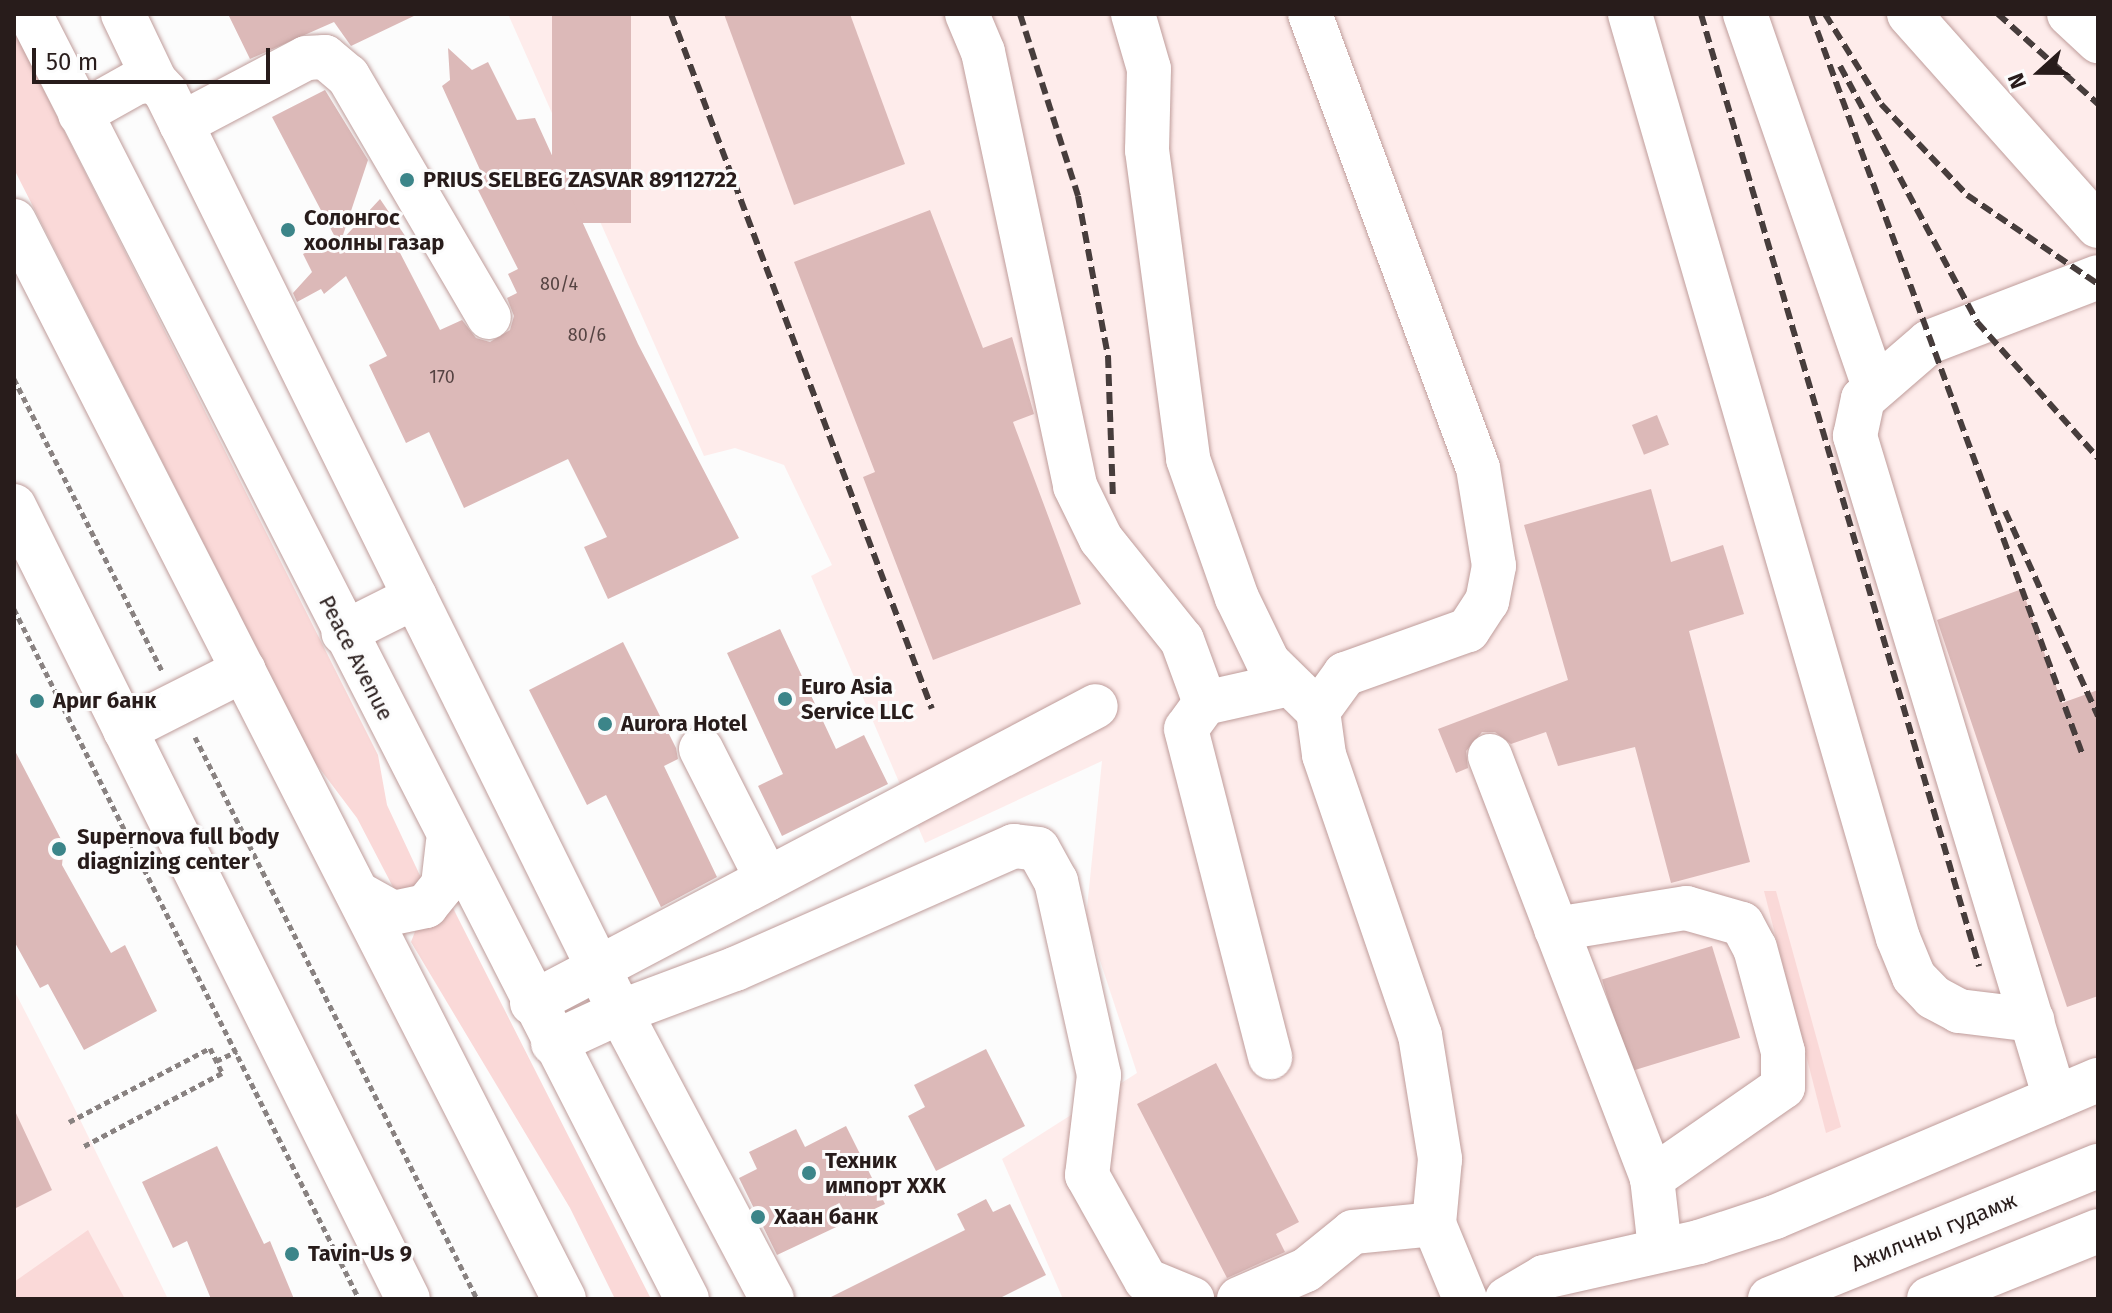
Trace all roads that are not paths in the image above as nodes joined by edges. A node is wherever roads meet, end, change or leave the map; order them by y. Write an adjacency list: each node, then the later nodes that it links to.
1 (30, 14): 12 (main road, Peace Avenue)
2 (123, 14): 11 (main road)
3 (967, 14): 24 (main road)
4 (1133, 14): 23 (main road)
5 (1310, 14): 23 (main road)
6 (1630, 14): 36 (main road)
7 (1745, 14): 18 (main road)
8 (1909, 14): 15 (main road)
9 (2069, 14): 10 (main road)
10 (2098, 41)
11 (155, 81): 12 (main road); 13 (main road)
12 (80, 114): 21 (main road, Peace Avenue)
13 (181, 124): 17 (main road); 20 (main road)
14 (14, 221): 22 (main road)
15 (2098, 226)
16 (2098, 277): 18 (main road)
17 (489, 317)
18 (1874, 387): 36 (main road)
19 (14, 506): 26 (main road)
20 (415, 597): 21 (main road); 33 (main road)
21 (343, 633): 29 (main road, Peace Avenue)
22 (244, 670): 26 (main road); 31 (main road)
23 (1304, 698): 24 (main road); 43 (main road)
24 (1205, 703): 38 (main road)
25 (1096, 706): 30 (main road)
26 (125, 730): 46 (main road)
27 (701, 749): 30 (main road)
28 (1490, 756): 32 (main road)
29 (448, 842): 31 (main road); 34 (main road, Peace Avenue)
30 (767, 879): 33 (main road)
31 (359, 894): 47 (main road)
32 (1556, 929): 42 (main road); 42 (main road)
33 (601, 966): 34 (main road); 35 (main road)
34 (532, 1003): 37 (main road, Peace Avenue)
35 (620, 1012): 37 (main road); 49 (main road); 50 (main road)
36 (2032, 1020): 40 (main road)
37 (553, 1043): 48 (main road, Peace Avenue)
38 (1270, 1057)
39 (2098, 1080): 40 (main road)
40 (2055, 1098): 45 (main road)
41 (2098, 1166): 54 (main road, Ажилчны гудамж)
42 (1652, 1178): 45 (main road)
43 (1434, 1224): 51 (main road); 52 (main road)
44 (2098, 1231): 55 (main road)
45 (1660, 1248): 53 (main road)
46 (408, 1299)
47 (564, 1299)
48 (687, 1299)
49 (772, 1299)
50 (1192, 1299)
51 (1239, 1299)
52 (1465, 1299)
53 (1507, 1299)
54 (1770, 1299)
55 (1929, 1299)

